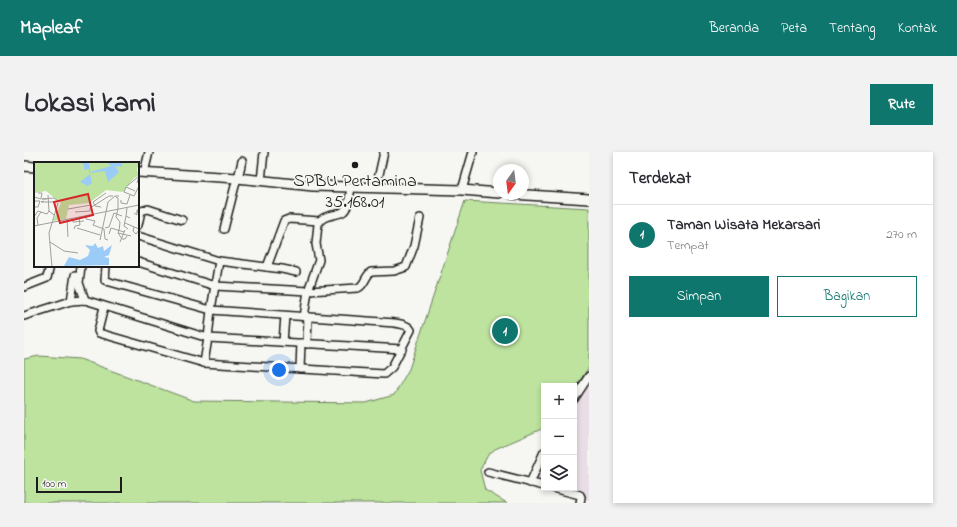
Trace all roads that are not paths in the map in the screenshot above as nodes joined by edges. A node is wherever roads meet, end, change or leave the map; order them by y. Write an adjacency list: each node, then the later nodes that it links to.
1 (149, 152): 8 (street)
2 (264, 152): 10 (street)
3 (384, 152): 12 (street)
4 (474, 152): 13 (street)
5 (242, 161): 9 (street)
6 (24, 166): 7 (street)
7 (34, 167)
8 (141, 173): 9 (street)
9 (238, 178): 10 (street); 21 (street)
10 (261, 181): 11 (street)
11 (351, 187): 12 (street); 19 (street)
12 (376, 188): 13 (street)
13 (465, 191): 14 (street)
14 (493, 193)
15 (529, 195): 16 (street)
16 (589, 199)
17 (420, 218): 34 (street)
18 (182, 220): 20 (street)
19 (320, 221): 29 (street); 34 (street)
20 (139, 222)
21 (224, 228)
22 (139, 236): 23 (street)
23 (219, 261): 29 (street); 32 (street)
24 (139, 262): 32 (street)
25 (50, 267): 33 (street)
26 (76, 267): 31 (street)
27 (81, 267): 31 (street)
28 (106, 267): 38 (street)
29 (266, 267): 30 (street)
30 (296, 272)
31 (77, 283): 35 (street); 36 (street)
32 (215, 286): 34 (street); 38 (street)
33 (24, 287)
34 (308, 291): 41 (street)
35 (85, 300): 36 (street); 37 (street)
36 (72, 301): 39 (street)
37 (104, 307): 42 (street); 46 (street)
38 (211, 310): 40 (street); 42 (street)
39 (24, 316)
40 (285, 316): 41 (street); 43 (street)
41 (306, 317): 44 (street); 45 (street)
42 (208, 338): 43 (street); 46 (street)
43 (284, 342): 44 (street)
44 (304, 343): 45 (street); 47 (street)
45 (402, 349): 47 (street)
46 (204, 363): 47 (street)
47 (300, 369)
48 (589, 376): 49 (street)
49 (577, 394)
50 (543, 455): 52 (street)
51 (488, 472): 52 (street)
52 (530, 483): 53 (street)
53 (541, 485)
54 (565, 491): 55 (street)
55 (580, 503)

